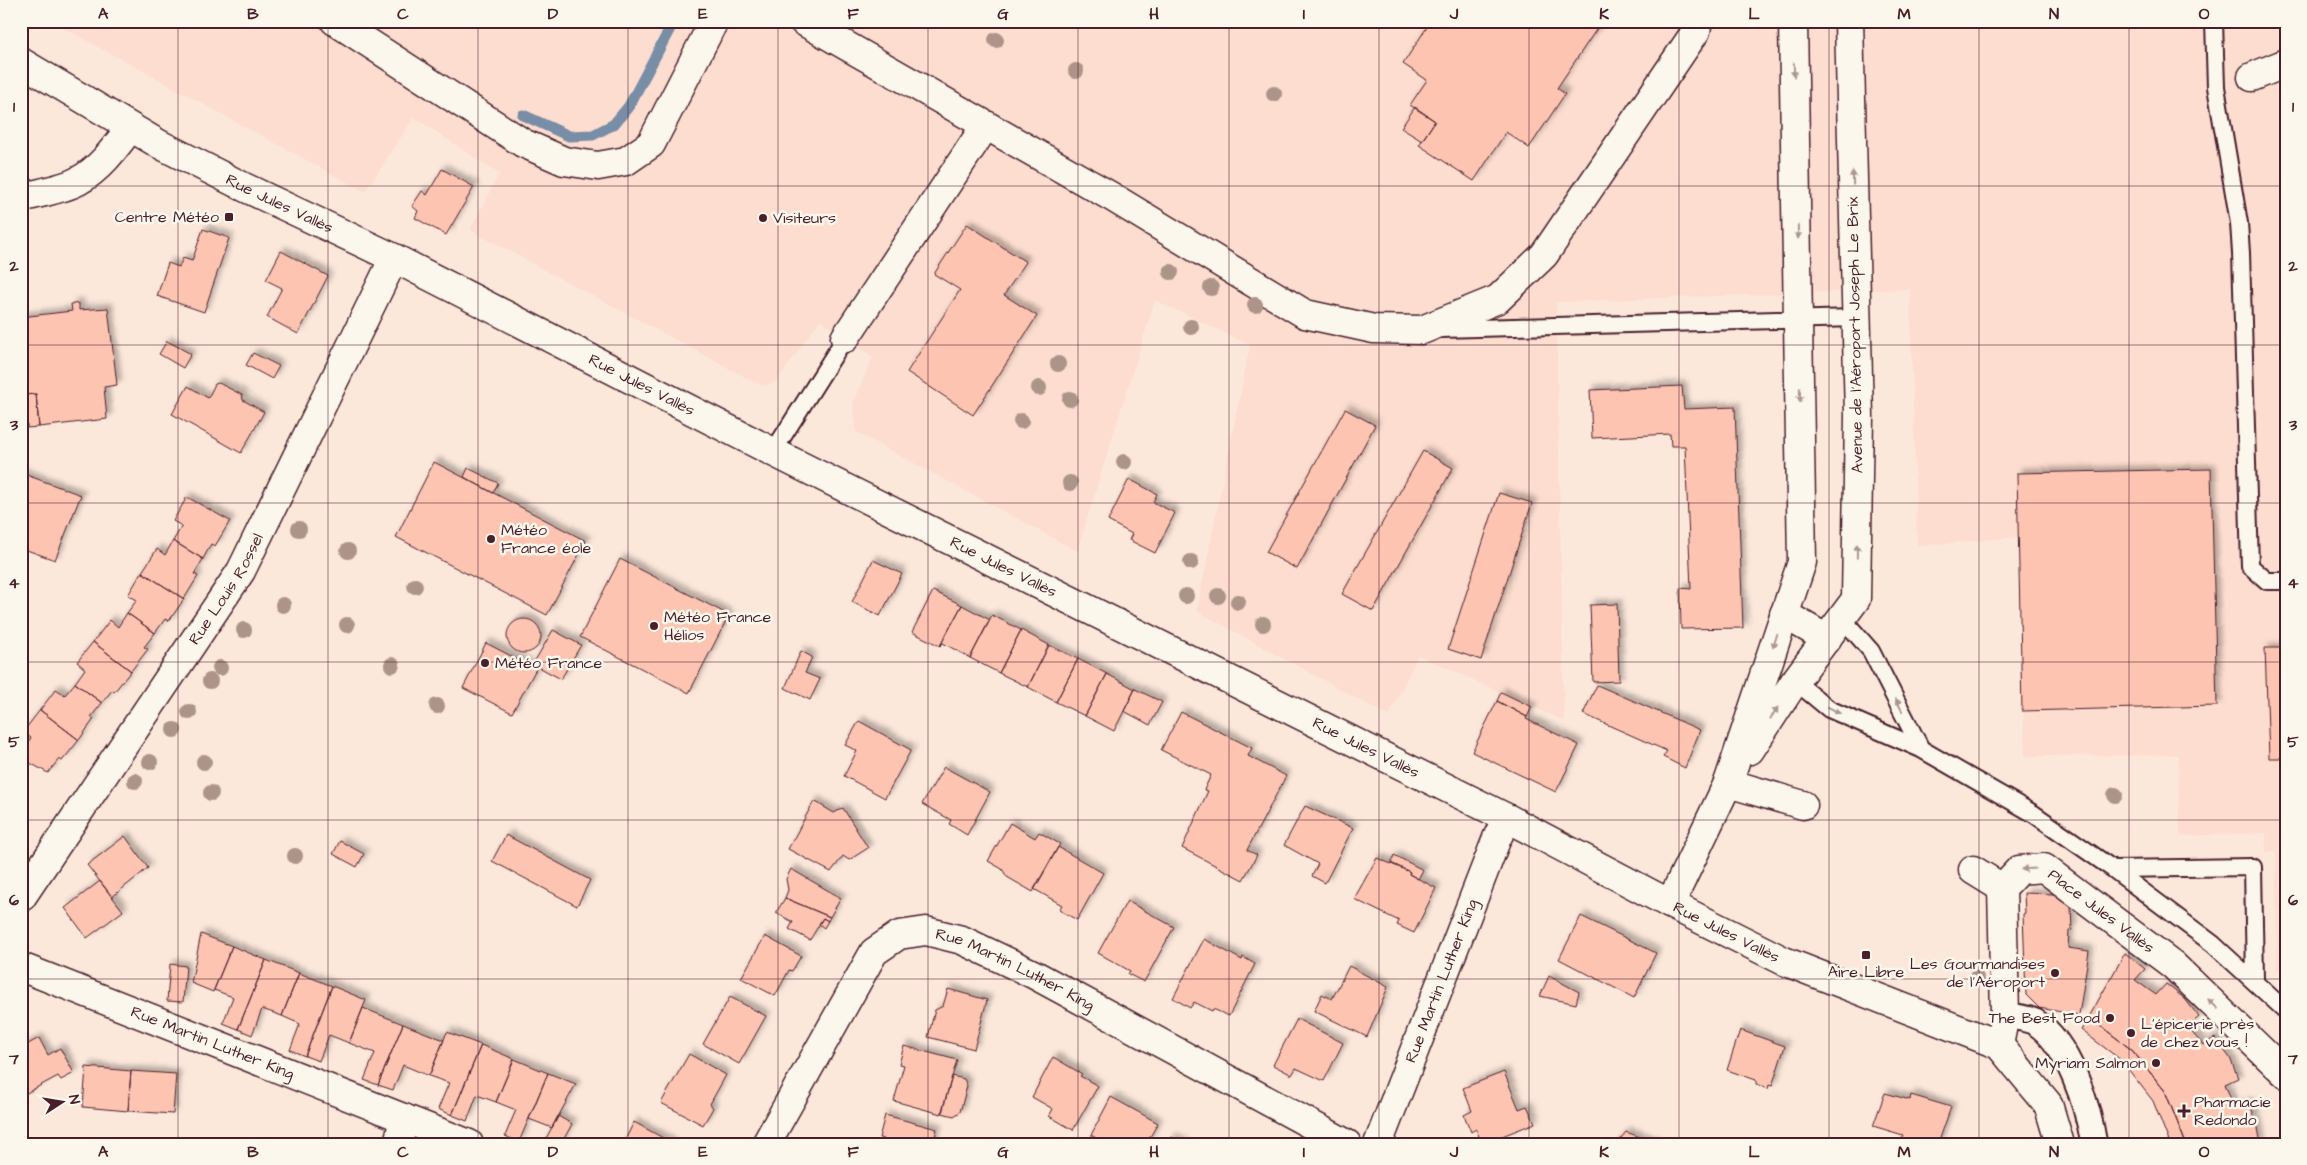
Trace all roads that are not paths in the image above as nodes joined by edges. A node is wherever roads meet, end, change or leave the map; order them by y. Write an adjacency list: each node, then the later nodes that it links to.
1 (335, 21): 2 (street)
2 (714, 21)
3 (803, 21): 11 (street)
4 (1698, 21): 17 (street)
5 (1793, 21): 16 (street, Avenue de l'Aéroport Joseph Le Brix, one-way to 16)
6 (1850, 21): 15 (street, Avenue de l'Aéroport Joseph Le Brix, one-way to 6)
7 (2214, 21): 20 (lane)
8 (21, 62): 12 (street, Rue Jules Vallès)
9 (2286, 63): 10 (street)
10 (2252, 77)
11 (986, 125): 17 (street); 18 (street)
12 (130, 128): 13 (street); 14 (street, Rue Jules Vallès)
13 (21, 198)
14 (394, 258): 19 (street, Rue Jules Vallès); 31 (street, Rue Louis Rossel)
15 (1856, 318): 16 (lane); 22 (street, Avenue de l'Aéroport Joseph Le Brix, one-way to 15)
16 (1799, 320): 17 (lane); 21 (street, Avenue de l'Aéroport Joseph Le Brix, one-way to 21)
17 (1422, 330)
18 (845, 338): 19 (lane)
19 (773, 452): 27 (street, Rue Jules Vallès)
20 (2286, 581)
21 (1784, 614): 22 (street); 25 (street, Avenue de l'Aéroport Joseph Le Brix, one-way to 25)
22 (1835, 628): 23 (street, Avenue de l'Aéroport Joseph Le Brix); 24 (lane, one-way to 22)
23 (1795, 681): 24 (lane, one-way to 24); 25 (street, Avenue de l'Aéroport Joseph Le Brix, one-way to 23)
24 (1921, 749): 28 (lane)
25 (1728, 783): 26 (street); 32 (street, Avenue de l'Aéroport Joseph Le Brix)
26 (1804, 804)
27 (1508, 818): 32 (street, Rue Jules Vallès); 44 (street, Rue Martin Luther King)
28 (2113, 869): 34 (lane); 34 (lane)
29 (1974, 870): 30 (street)
30 (2002, 888): 36 (street); 38 (street, Place Jules Vallès, one-way to 30)
31 (21, 898)
32 (1670, 904): 37 (street, Rue Jules Vallès)
33 (21, 967): 39 (street, Rue Martin Luther King)
34 (2255, 980): 35 (lane)
35 (2286, 1010)
36 (2005, 1015): 37 (street); 46 (street)
37 (1999, 1045): 45 (street)
38 (2286, 1074)
39 (404, 1118): 40 (street); 41 (street, Rue Martin Luther King)
40 (398, 1144)
41 (469, 1144)
42 (766, 1144): 43 (street, Rue Martin Luther King)
43 (1347, 1144)
44 (1378, 1144)
45 (2060, 1144)
46 (2094, 1144)

